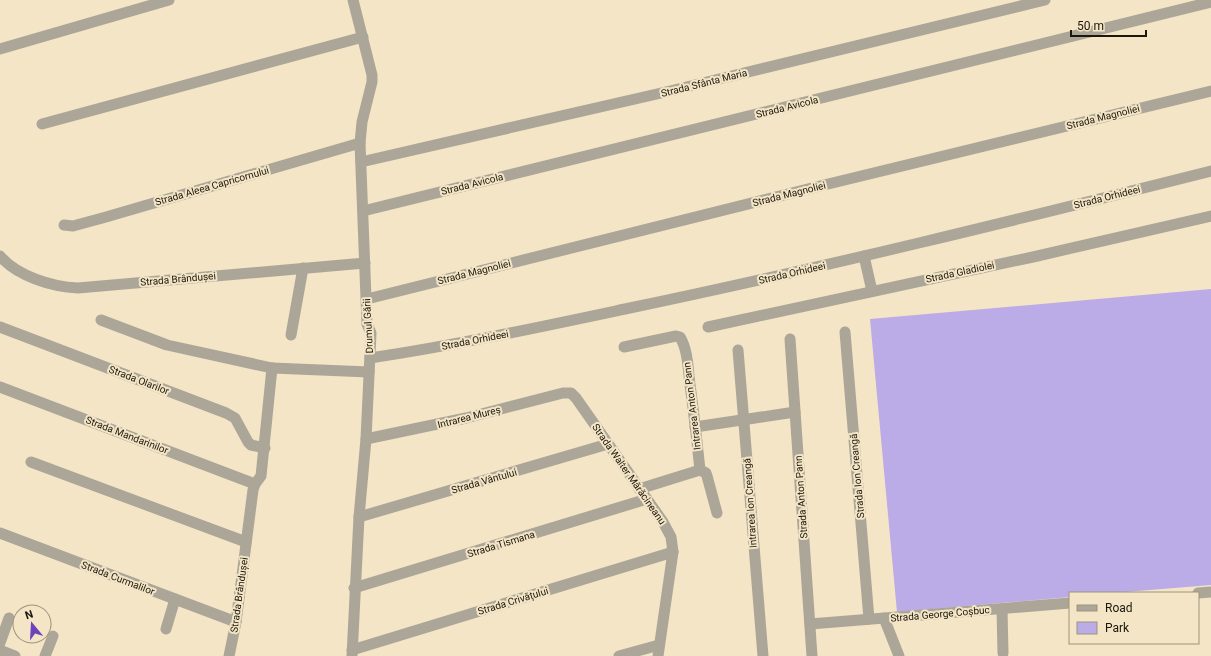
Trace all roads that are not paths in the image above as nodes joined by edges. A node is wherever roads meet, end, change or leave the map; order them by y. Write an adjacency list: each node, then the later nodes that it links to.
1 (169, 0): 6 (street)
2 (353, 0): 5 (street, Drumul Gării)
3 (1046, 0): 10 (street, Strada Sfânta Maria)
4 (1211, 2): 12 (street, Strada Avicola)
5 (363, 37): 8 (street); 9 (street, Drumul Gării)
6 (0, 49)
7 (1211, 91): 20 (street, Strada Magnoliei)
8 (42, 124)
9 (360, 144): 10 (street, Drumul Gării); 14 (street, Strada Aleea Capricornului)
10 (361, 162): 12 (street, Drumul Gării)
11 (1211, 171): 16 (street, Strada Orhideei)
12 (363, 211): 17 (street, Drumul Gării)
13 (1211, 216): 19 (street, Strada Gladiolei)
14 (64, 225)
15 (0, 256): 18 (street, Strada Brândușei)
16 (864, 256): 19 (street); 29 (street, Strada Orhideei)
17 (365, 263): 18 (street, Strada Brândușei); 20 (street, Drumul Gării)
18 (303, 268): 25 (street)
19 (872, 291): 23 (street, Strada Gladiolei)
20 (367, 299): 29 (street, Drumul Gării)
21 (101, 320): 30 (street)
22 (0, 327): 39 (street, Strada Olarilor)
23 (708, 327)
24 (845, 332): 58 (street, Strada Ion Creangă)
25 (291, 335)
26 (790, 339): 34 (street, Strada Anton Pann)
27 (624, 347): 36 (street, Intrarea Anton Pann)
28 (738, 350): 35 (street, Intrarea Ion Creangă)
29 (370, 358): 31 (street, Drumul Gării)
30 (272, 368): 31 (street); 39 (street, Strada Brândușei)
31 (369, 372): 37 (street, Drumul Gării)
32 (0, 387): 42 (street, Strada Mandarinilor)
33 (571, 393): 37 (street, Intrarea Mureș); 38 (street, Strada Walter Mărăcineanu)
34 (795, 412): 35 (street); 60 (street, Strada Anton Pann)
35 (744, 419): 36 (street); 73 (street, Intrarea Ion Creangă)
36 (695, 426): 41 (street, Intrarea Anton Pann)
37 (366, 439): 46 (street, Drumul Gării)
38 (608, 444): 43 (street, Strada Walter Mărăcineanu); 46 (street, Strada Vântului)
39 (265, 448): 42 (street, Strada Brândușei)
40 (31, 462): 48 (street)
41 (700, 470): 43 (street); 45 (street)
42 (255, 484): 48 (street, Strada Brândușei)
43 (640, 489): 44 (street, Strada Walter Mărăcineanu)
44 (647, 499): 49 (street, Strada Walter Mărăcineanu); 50 (street, Strada Tismana)
45 (717, 514)
46 (359, 517): 50 (street, Drumul Gării)
47 (0, 533): 53 (street, Strada Curmalilor)
48 (246, 542): 59 (street, Strada Brândușei)
49 (673, 552): 64 (street, Strada Walter Mărăcineanu); 66 (street, Strada Crivățului)
50 (354, 588): 66 (street, Drumul Gării)
51 (1211, 592): 52 (street)
52 (1199, 593)
53 (175, 599): 59 (street, Strada Curmalilor); 61 (street)
54 (1069, 603): 55 (street, Strada George Coșbuc)
55 (1002, 609): 57 (street, Strada George Coșbuc); 67 (street)
56 (9, 618): 63 (street)
57 (884, 618): 58 (street, Strada George Coșbuc); 75 (street)
58 (869, 619): 60 (street, Strada George Coșbuc)
59 (236, 622): 70 (street, Strada Brândușei)
60 (810, 624): 74 (street, Strada Anton Pann)
61 (166, 629)
62 (53, 636): 69 (street)
63 (0, 643)
64 (660, 645): 71 (street); 72 (street, Strada Walter Mărăcineanu)
65 (0, 650): 68 (street)
66 (352, 653)
67 (1003, 653)
68 (15, 656)
69 (45, 656)
70 (229, 656)
71 (619, 656)
72 (658, 656)
73 (763, 656)
74 (812, 656)
75 (899, 656)

